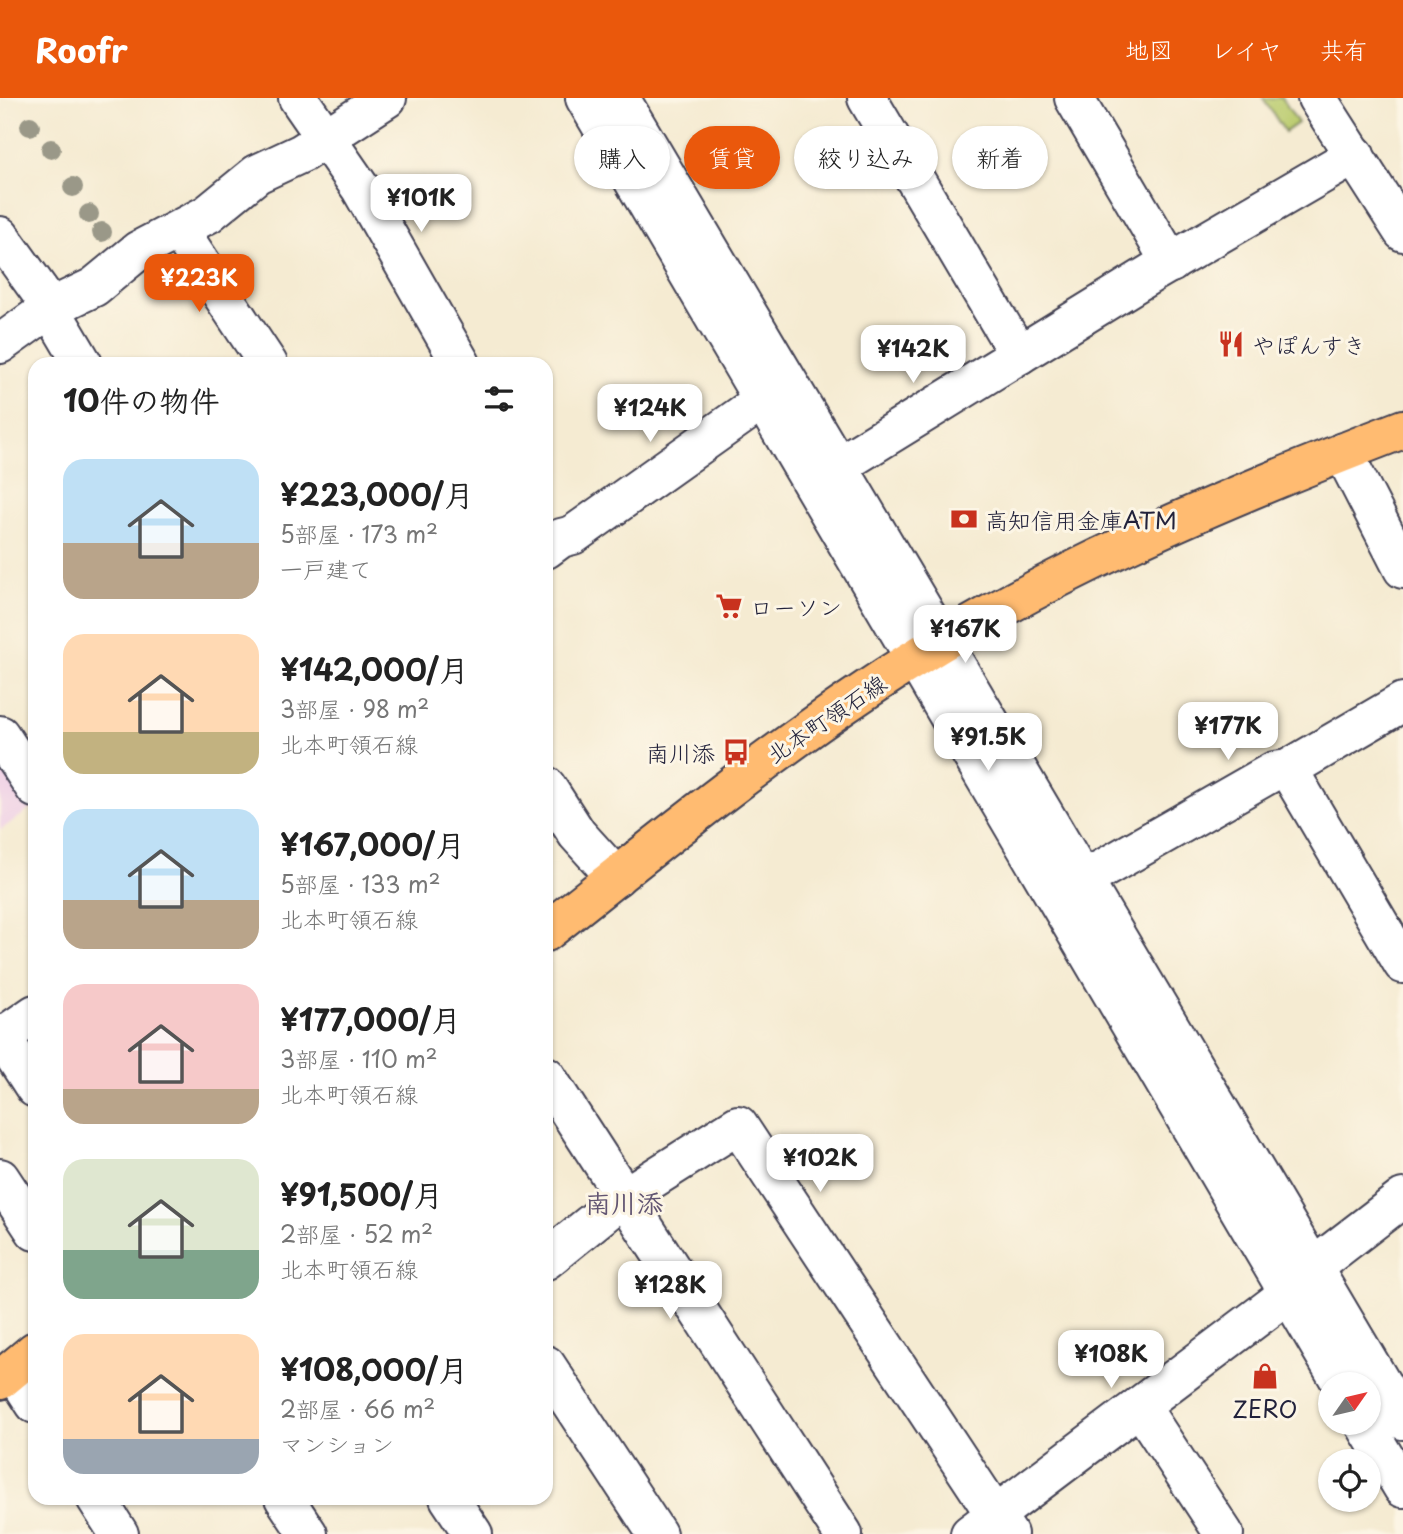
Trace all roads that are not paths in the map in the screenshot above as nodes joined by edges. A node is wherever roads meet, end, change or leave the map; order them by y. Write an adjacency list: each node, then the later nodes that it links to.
1 (298, 98): 8 (street)
2 (387, 98): 8 (street)
3 (585, 98): 20 (street)
4 (620, 98): 23 (street)
5 (867, 98): 16 (street)
6 (1074, 98): 13 (street)
7 (1317, 98): 9 (street)
8 (327, 137): 10 (street); 19 (street)
9 (1355, 155): 11 (street); 13 (street)
10 (179, 230): 14 (street); 18 (street)
11 (1403, 232)
12 (0, 236): 14 (street)
13 (1171, 262): 16 (street)
14 (50, 309): 15 (street); 17 (street)
15 (0, 344)
16 (1019, 355): 23 (street)
17 (79, 357)
18 (263, 357)
19 (457, 357)
20 (763, 400): 24 (street); 26 (street)
21 (1403, 429): 22 (main road, 北本町領石線)
22 (1343, 452): 25 (street); 26 (main road, 北本町領石線)
23 (838, 466): 26 (street)
24 (553, 533)
25 (1403, 569)
26 (929, 652): 32 (main road, 北本町領石線); 33 (street); 45 (street)
27 (1403, 702): 29 (street)
28 (0, 735): 30 (street)
29 (1288, 769): 33 (street); 35 (street)
30 (28, 777)
31 (553, 797): 32 (street)
32 (616, 877): 34 (main road, 北本町領石線)
33 (1085, 879): 45 (street)
34 (553, 926)
35 (1403, 964)
36 (28, 1018): 37 (street)
37 (1, 1035): 38 (street)
38 (28, 1077)
39 (553, 1087): 41 (street)
40 (0, 1178): 43 (street)
41 (624, 1197): 44 (street); 57 (street); 62 (street)
42 (1403, 1198): 45 (street)
43 (28, 1220)
44 (553, 1255)
45 (1300, 1281): 47 (street); 50 (street); 51 (street)
46 (16, 1367): 49 (street)
47 (1337, 1372)
48 (553, 1376): 61 (street)
49 (28, 1391)
50 (1140, 1406): 57 (street); 63 (street)
51 (1403, 1420)
52 (1371, 1435): 53 (street)
53 (1403, 1488)
54 (100, 1505): 58 (street)
55 (288, 1505): 59 (street)
56 (454, 1505): 60 (street)
57 (991, 1528)
58 (119, 1534)
59 (307, 1534)
60 (473, 1534)
61 (657, 1534)
62 (844, 1534)
63 (1224, 1534)

